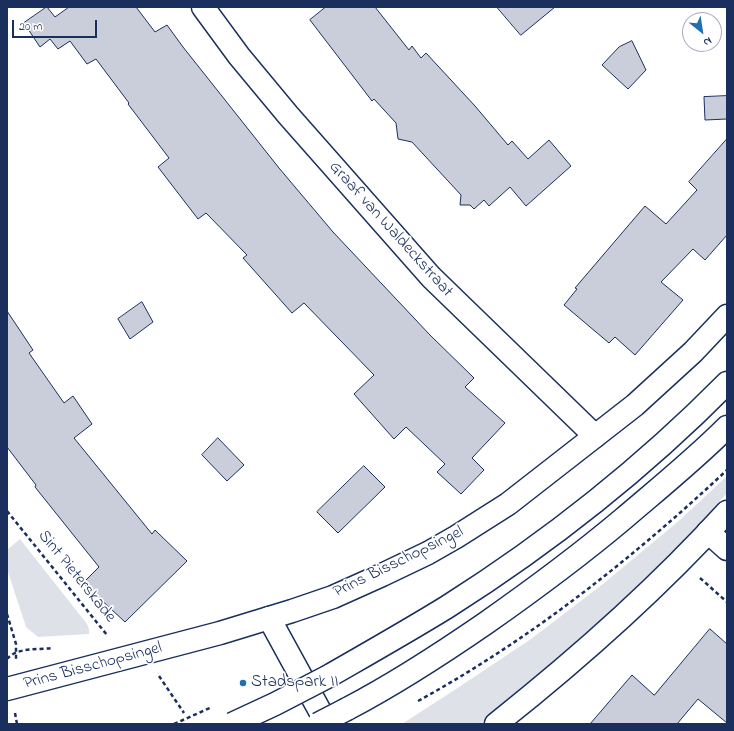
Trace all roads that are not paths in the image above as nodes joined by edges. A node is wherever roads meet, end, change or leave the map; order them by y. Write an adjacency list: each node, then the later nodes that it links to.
1 (203, 7): 5 (main road, Graaf van Waldeckstraat)
2 (727, 316): 5 (main road, Prins Bisschopsingel)
3 (727, 383): 11 (main road, bridge)
4 (727, 427): 12 (main road, bridge)
5 (595, 436): 9 (main road, Prins Bisschopsingel)
6 (727, 512): 7 (main road)
7 (708, 532): 8 (main road); 14 (main road)
8 (727, 549)
9 (269, 618): 10 (main road, Prins Bisschopsingel); 13 (main road)
10 (7, 689)
11 (232, 724)
12 (318, 724)
13 (327, 724)
14 (496, 724)

